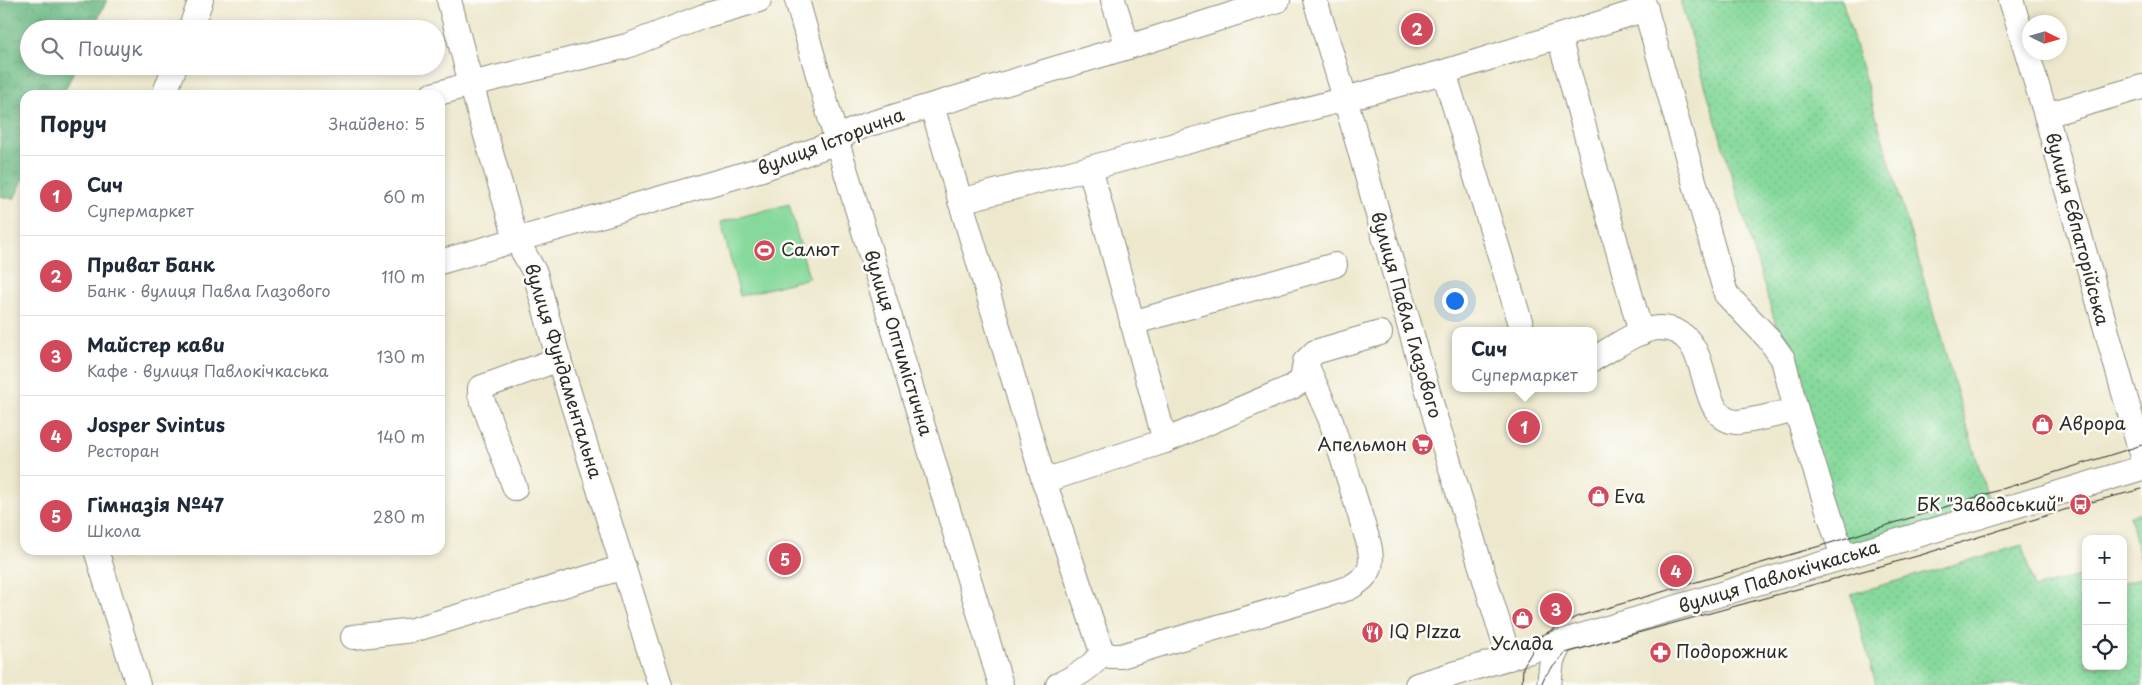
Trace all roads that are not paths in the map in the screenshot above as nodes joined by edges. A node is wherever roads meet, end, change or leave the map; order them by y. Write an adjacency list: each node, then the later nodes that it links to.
1 (201, 0): 10 (street)
2 (448, 0): 15 (street, вулиця Фундаментальна)
3 (758, 0): 15 (street)
4 (797, 0): 22 (street, вулиця Оптимістична)
5 (1113, 0): 12 (street)
6 (1278, 0): 12 (street, вулиця Історична)
7 (1315, 0): 19 (street, вулиця Павла Глазового)
8 (2011, 0): 21 (street, вулиця Євпаторійська)
9 (1644, 5): 11 (street); 35 (street)
10 (193, 20)
11 (1559, 36): 13 (street); 30 (street)
12 (1128, 47): 20 (street, вулиця Історична)
13 (1444, 72): 19 (street); 29 (street)
14 (172, 75): 17 (street)
15 (470, 84): 18 (street); 25 (street, вулиця Фундаментальна)
16 (2142, 87): 21 (street)
17 (166, 90)
18 (445, 91)
19 (1345, 98): 23 (street); 47 (street, вулиця Павла Глазового)
20 (932, 106): 22 (street, вулиця Історична); 24 (street)
21 (2046, 115): 37 (street, вулиця Євпаторійська)
22 (837, 142): 25 (street, вулиця Історична); 50 (street, вулиця Оптимістична)
23 (1090, 168): 24 (street); 28 (street)
24 (960, 202): 39 (street)
25 (516, 239): 26 (street, вулиця Історична); 33 (street, вулиця Фундаментальна)
26 (445, 260)
27 (1335, 265): 28 (street)
28 (1132, 323): 36 (street)
29 (1522, 327)
30 (1641, 333): 32 (street); 35 (street)
31 (1380, 334): 34 (street)
32 (1597, 357)
33 (559, 359): 40 (street); 43 (street, вулиця Фундаментальна)
34 (1305, 362): 36 (street); 46 (street)
35 (1796, 410): 42 (street)
36 (1165, 441): 39 (street)
37 (2142, 457)
38 (2142, 468): 42 (street, вулиця Павлокічкаська)
39 (1044, 481): 46 (street)
40 (514, 488)
41 (98, 555): 48 (street)
42 (1843, 557): 45 (street, вулиця Павлокічкаська)
43 (624, 567): 44 (street); 49 (street, вулиця Фундаментальна)
44 (353, 637)
45 (1561, 642): 47 (street, вулиця Павлокічкаська); 53 (street)
46 (1102, 652): 51 (street)
47 (1508, 658): 52 (street, вулиця Павлокічкаська)
48 (138, 685)
49 (660, 685)
50 (1001, 685)
51 (1058, 685)
52 (1417, 685)
53 (1549, 685)

